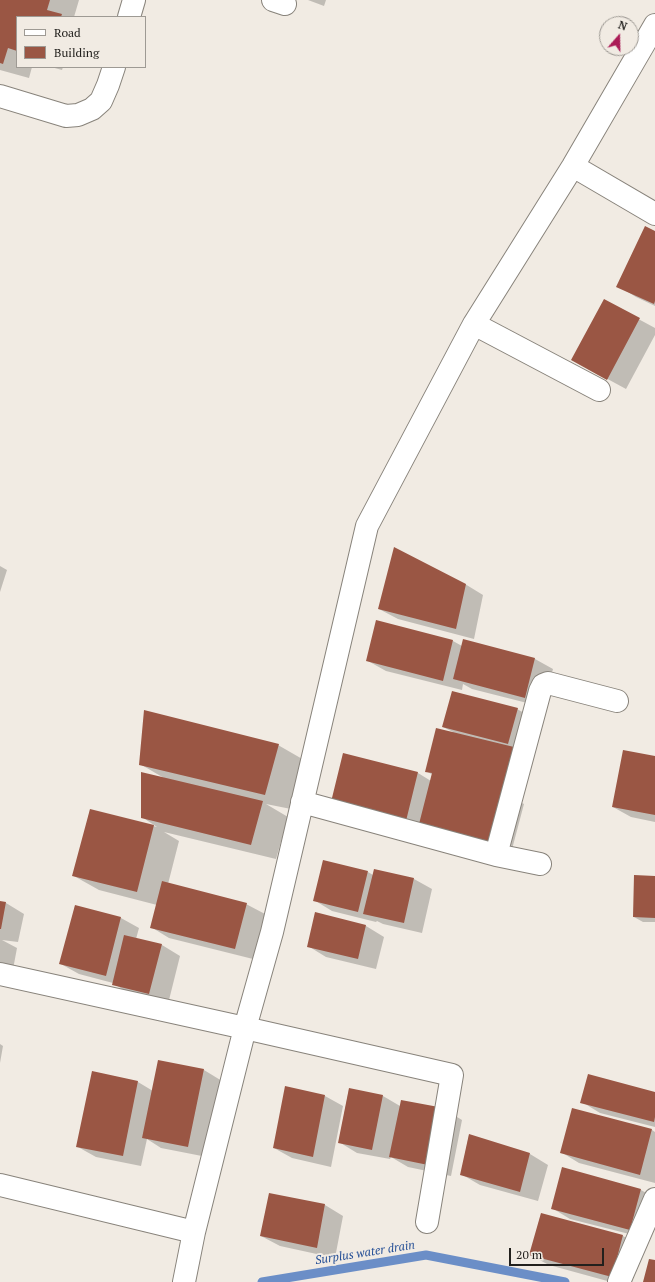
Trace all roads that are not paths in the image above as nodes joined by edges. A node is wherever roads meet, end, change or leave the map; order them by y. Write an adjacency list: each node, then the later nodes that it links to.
1 (134, 0): 2 (street)
2 (129, 16)
3 (655, 25): 6 (street)
4 (114, 68): 5 (street)
5 (0, 96)
6 (573, 166): 7 (street); 8 (street)
7 (655, 214)
8 (474, 324): 9 (street); 11 (street)
9 (599, 390)
10 (617, 701): 12 (street)
11 (302, 802): 12 (street); 15 (street)
12 (496, 855): 13 (street)
13 (540, 864)
14 (0, 974): 15 (street)
15 (245, 1028): 18 (street); 19 (street)
16 (0, 1184): 19 (street)
17 (655, 1199): 21 (street)
18 (427, 1222)
19 (194, 1232): 20 (street)
20 (184, 1282)
21 (619, 1282)

